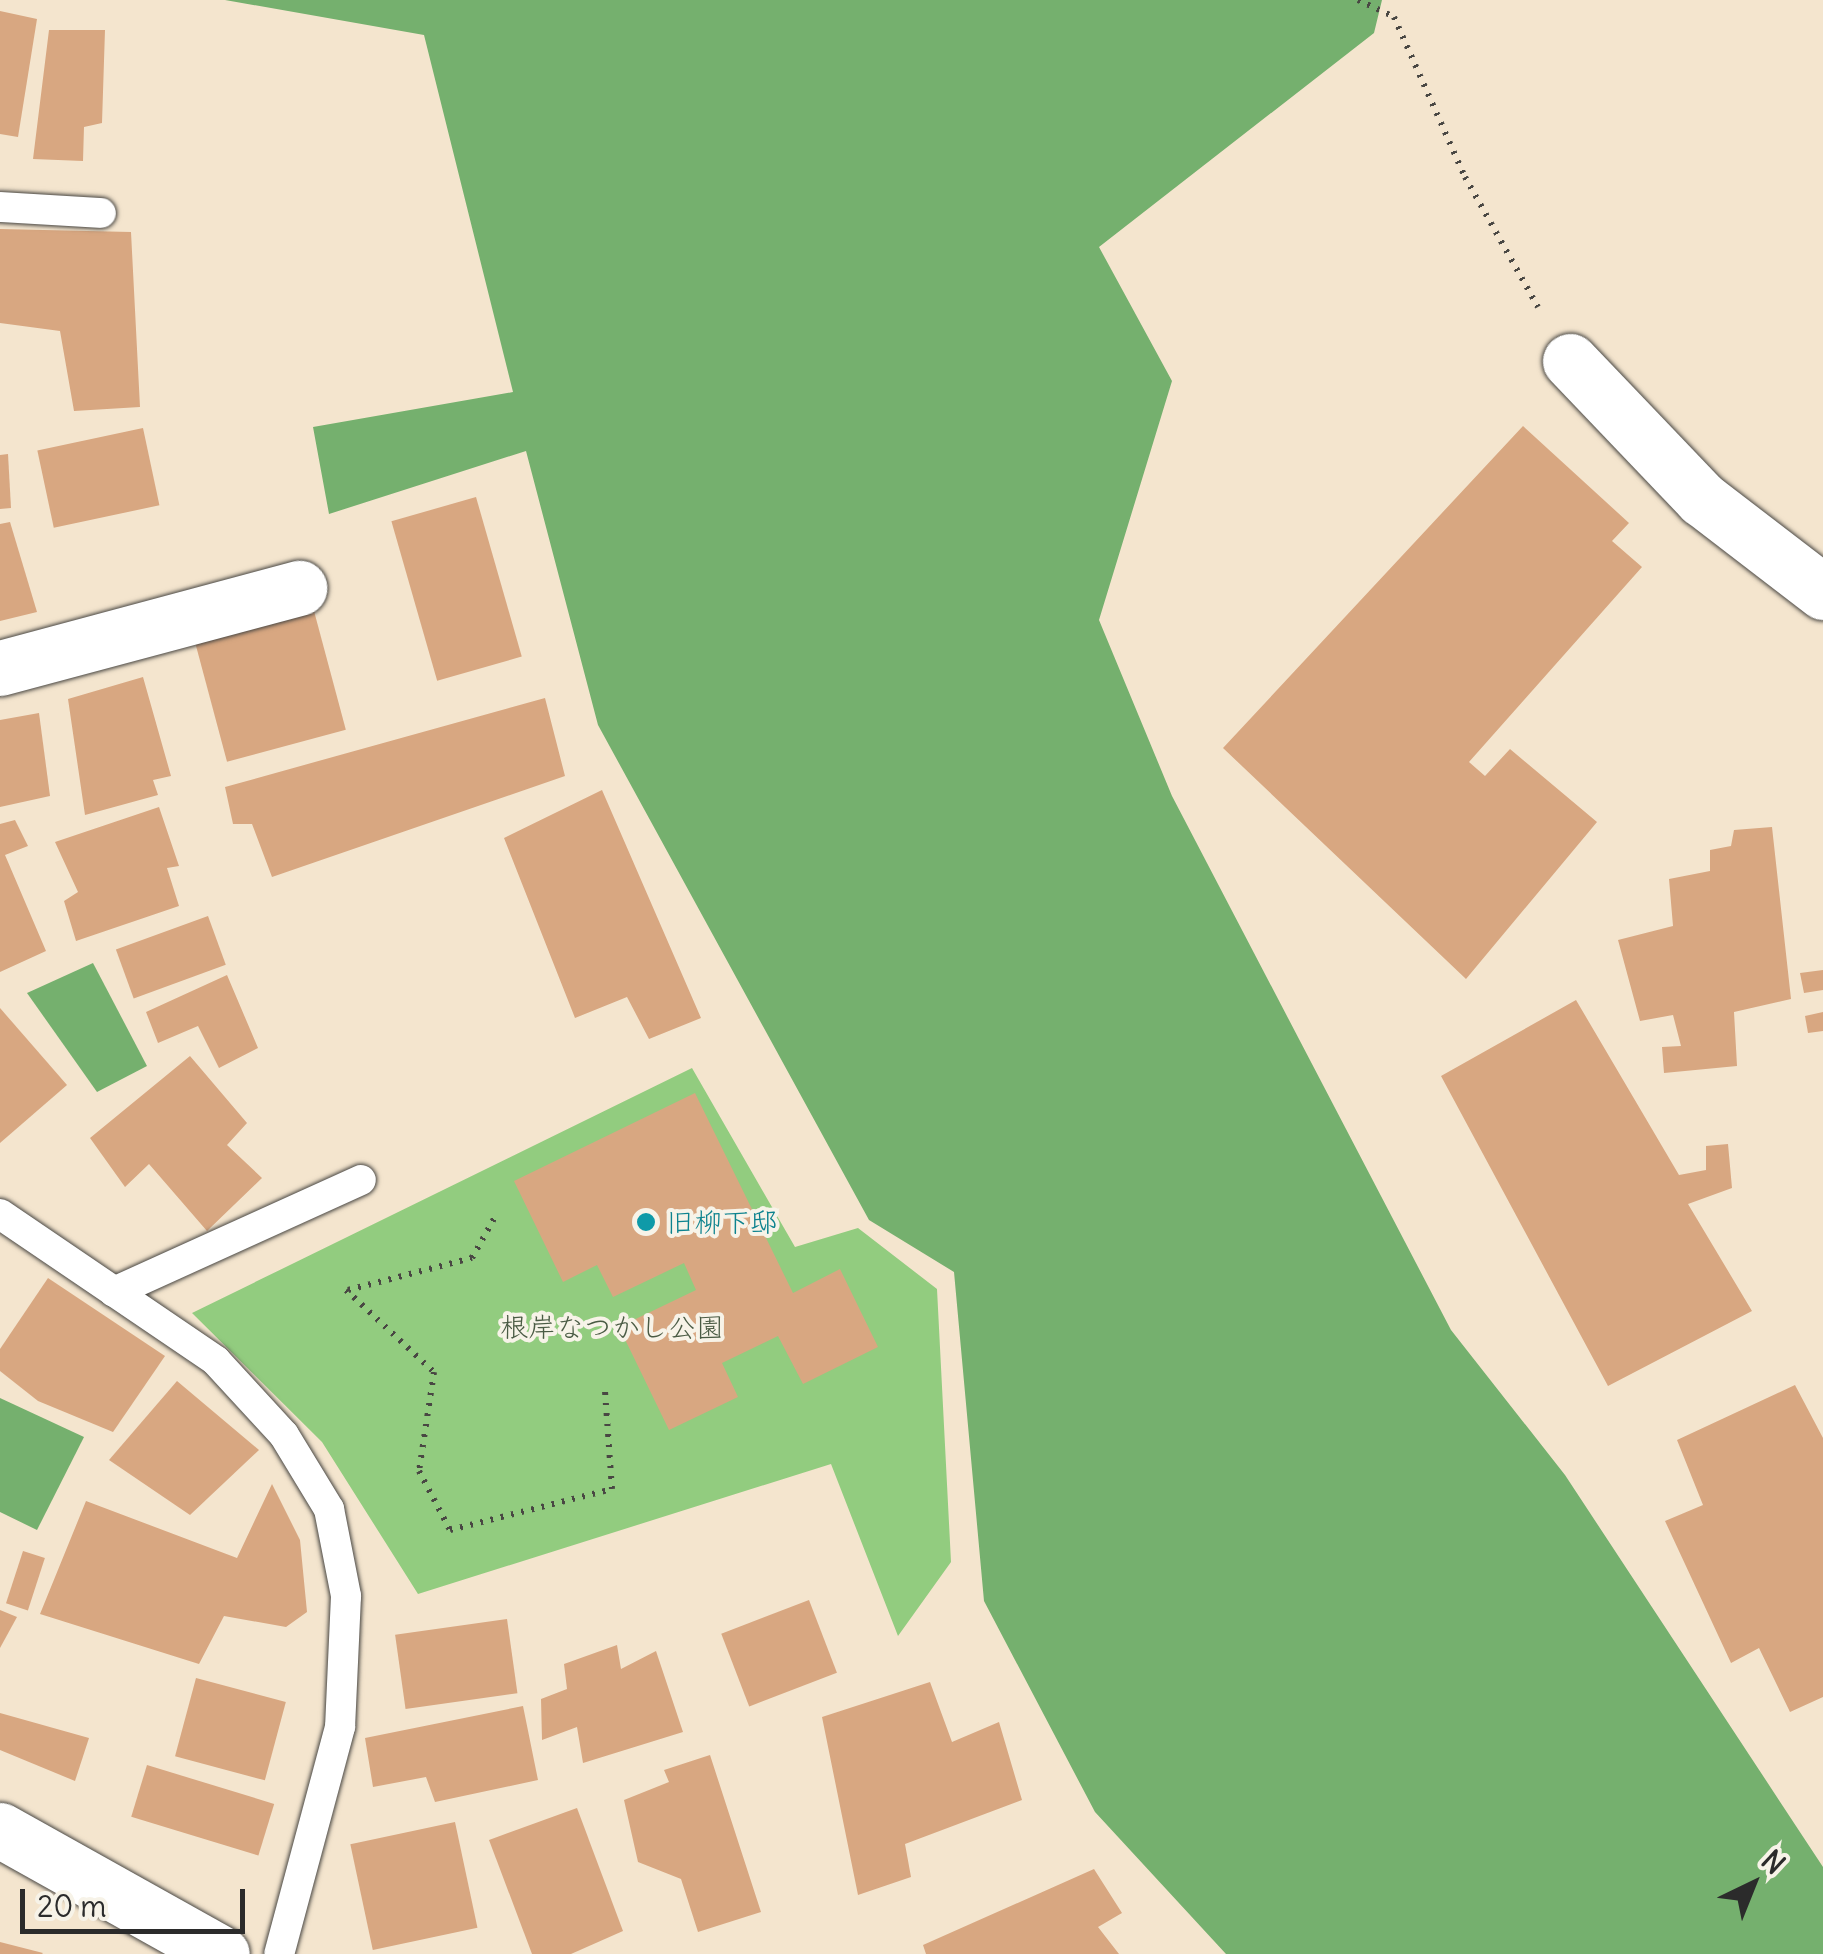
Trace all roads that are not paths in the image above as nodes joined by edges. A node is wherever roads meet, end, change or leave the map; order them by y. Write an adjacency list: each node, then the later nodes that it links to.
1 (0, 207): 2 (lane)
2 (102, 213)
3 (1560, 344): 5 (street)
4 (299, 588): 6 (street)
5 (1823, 592)
6 (0, 668)
7 (360, 1180): 9 (lane)
8 (0, 1214): 9 (lane)
9 (114, 1292): 12 (lane)
10 (0, 1830): 11 (street)
11 (222, 1954)
12 (279, 1954)

